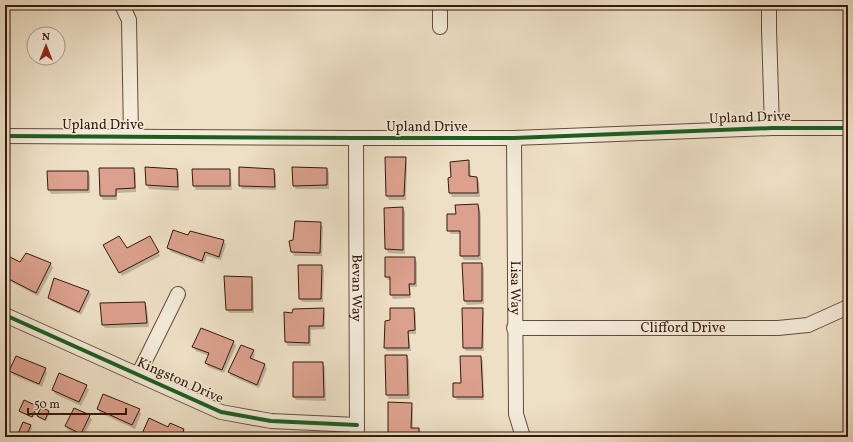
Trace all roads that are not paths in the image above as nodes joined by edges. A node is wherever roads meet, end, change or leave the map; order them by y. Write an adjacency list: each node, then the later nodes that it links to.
1 (122, 5): 8 (street)
2 (440, 5): 4 (street)
3 (769, 5): 5 (street)
4 (440, 27)
5 (772, 128): 6 (street, Upland Drive); 10 (street, Upland Drive)
6 (848, 128)
7 (5, 136): 8 (street, Upland Drive)
8 (131, 136): 9 (street, Upland Drive)
9 (356, 138): 10 (street, Upland Drive); 16 (street, Bevan Way)
10 (514, 138): 14 (street, Lisa Way)
11 (178, 294): 15 (street)
12 (848, 307): 14 (street, Clifford Drive)
13 (5, 315): 15 (street, Kingston Drive)
14 (514, 328): 17 (street, Lisa Way)
15 (138, 375): 16 (street, Kingston Drive)
16 (357, 431)
17 (523, 437)

